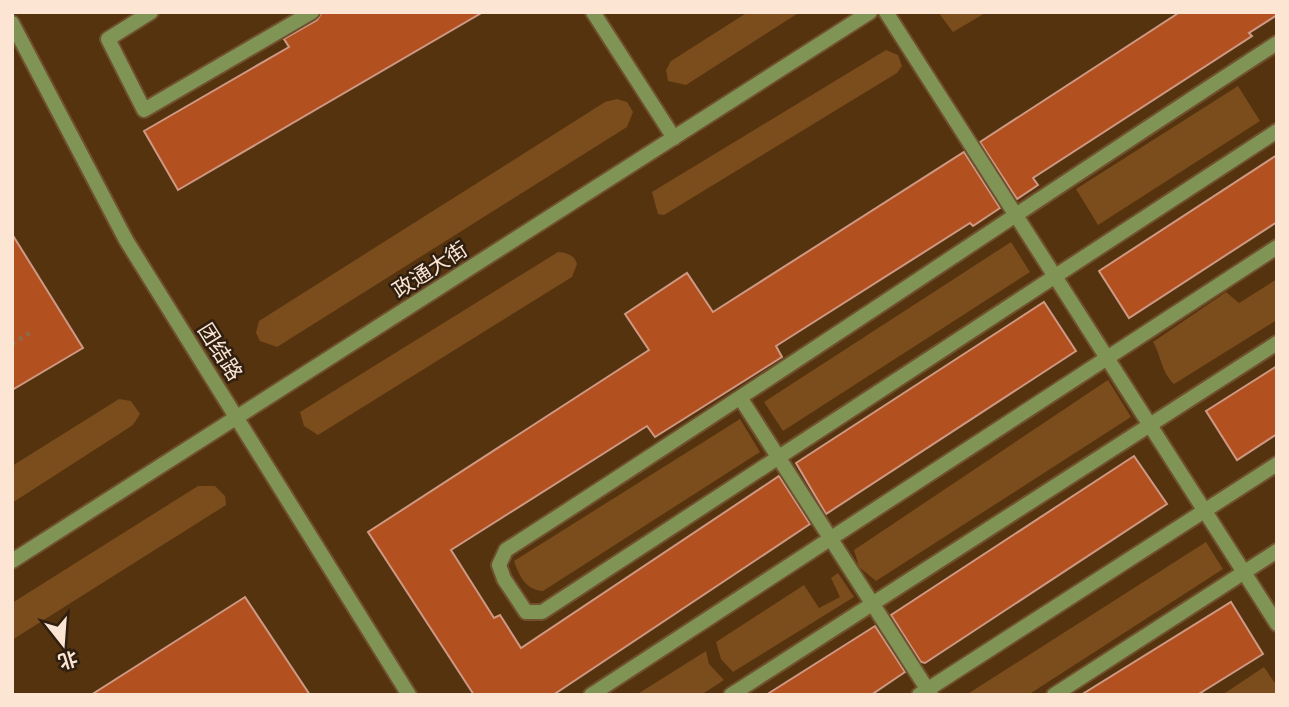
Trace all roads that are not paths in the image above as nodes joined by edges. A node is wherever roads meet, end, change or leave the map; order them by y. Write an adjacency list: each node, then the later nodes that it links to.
1 (150, 12): 2 (street)
2 (312, 12)
3 (593, 12): 9 (street)
4 (870, 12): 9 (street, 政通大街)
5 (886, 12): 10 (street)
6 (12, 23): 16 (street, 团结路)
7 (1275, 47): 10 (street)
8 (1277, 131): 12 (street)
9 (674, 138): 16 (street, 政通大街)
10 (1015, 213): 12 (street); 15 (street)
11 (1277, 247): 14 (street)
12 (1055, 277): 14 (street); 18 (street)
13 (1277, 343): 17 (street)
14 (1106, 356): 17 (street); 21 (street)
15 (741, 399): 18 (street); 18 (street)
16 (237, 419): 23 (street, 政通大街); 28 (street, 团结路)
17 (1151, 427): 20 (street); 25 (street)
18 (779, 458): 21 (street)
19 (1277, 464): 20 (street)
20 (1205, 511): 24 (street); 27 (street)
21 (830, 537): 25 (street); 29 (street)
22 (1277, 551): 24 (street)
23 (12, 561)
24 (1244, 573): 26 (street); 31 (street)
25 (873, 604): 27 (street); 30 (street)
26 (1277, 624)
27 (926, 693)
28 (409, 695)
29 (591, 695)
30 (730, 695)
31 (1054, 695)

